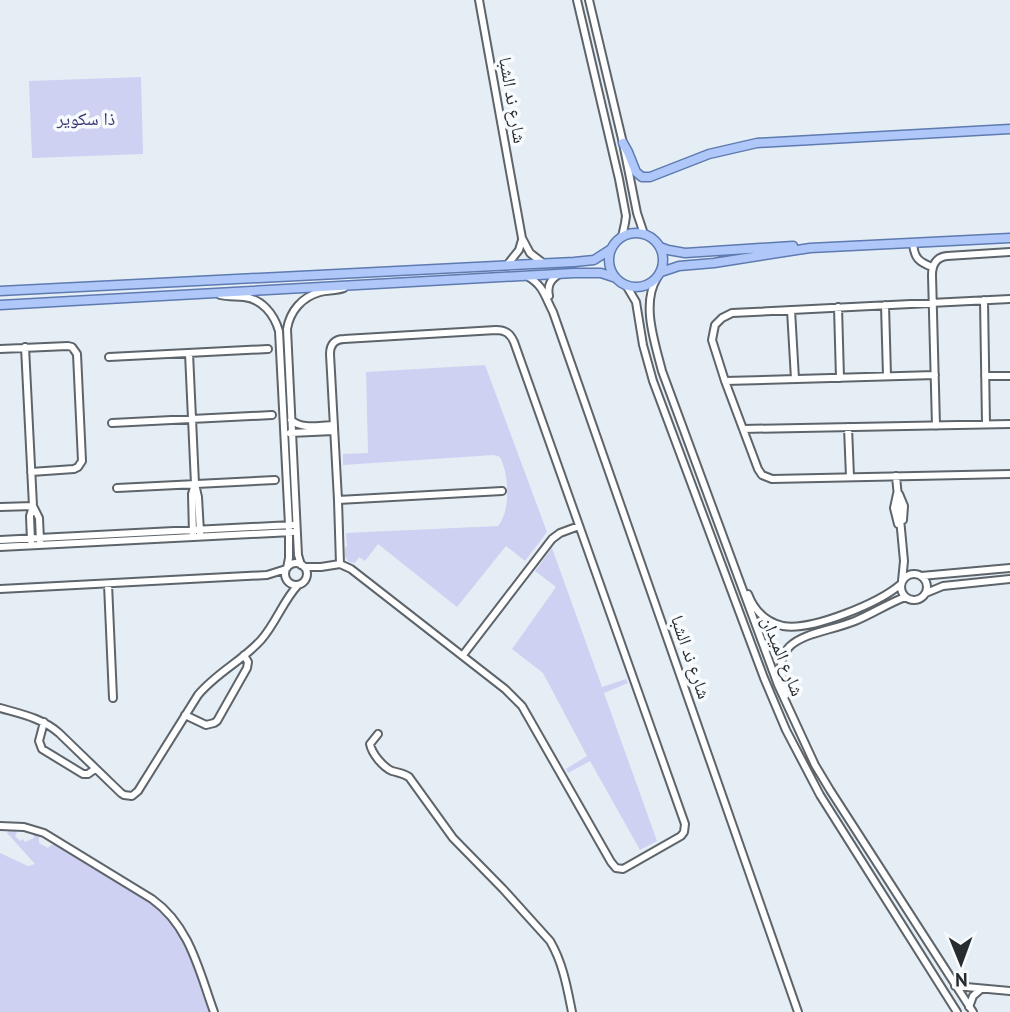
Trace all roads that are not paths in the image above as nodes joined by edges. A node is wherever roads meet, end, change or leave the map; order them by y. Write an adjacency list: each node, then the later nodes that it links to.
1 (479, 0): 8 (street, شارع ند الشبا)
2 (577, 0): 7 (street)
3 (589, 0): 5 (street)
4 (1010, 129): 5 (main road)
5 (623, 143): 6 (street)
6 (644, 234): 7 (main road); 11 (main road)
7 (622, 237): 13 (main road)
8 (522, 238): 15 (street); 16 (street)
9 (1010, 238): 10 (main road)
10 (913, 243): 12 (main road); 17 (street)
11 (660, 247): 12 (main road); 19 (main road)
12 (810, 248): 19 (main road)
13 (611, 249): 15 (main road); 21 (main road)
14 (1010, 253): 17 (street)
15 (543, 263): 16 (main road)
16 (507, 265): 24 (main road)
17 (932, 267): 28 (street)
18 (559, 274): 20 (main road); 21 (main road); 33 (street, شارع ند الشبا)
19 (659, 275): 22 (main road); 87 (street, شارع الميدان)
20 (527, 276): 23 (main road); 33 (street, شارع ند الشبا)
21 (616, 278): 22 (main road)
22 (626, 285): 112 (street, شارع الميدان)
23 (349, 286): 25 (main road); 49 (street)
24 (0, 291)
25 (212, 293): 29 (main road); 46 (street)
26 (1010, 299): 27 (street)
27 (984, 300): 28 (street); 41 (street)
28 (934, 303): 30 (street); 39 (street)
29 (0, 305)
30 (885, 305): 31 (street); 40 (street)
31 (838, 307): 32 (street); 43 (street)
32 (791, 310): 44 (street); 45 (street)
33 (553, 312): 111 (street, شارع ند الشبا)
34 (25, 347): 36 (street); 58 (street); 58 (street)
35 (268, 348): 37 (street)
36 (0, 349)
37 (188, 353): 38 (street); 48 (street)
38 (109, 357)
39 (935, 375): 40 (street); 53 (street)
40 (887, 376): 43 (street)
41 (985, 376): 42 (street); 51 (street)
42 (1010, 376)
43 (840, 378): 44 (street)
44 (794, 379): 45 (street)
45 (725, 381): 56 (street)
46 (283, 399): 57 (street); 70 (street)
47 (272, 415): 48 (street)
48 (192, 419): 50 (street); 63 (street)
49 (291, 420): 55 (street); 57 (street)
50 (112, 423)
51 (986, 424): 52 (street); 53 (street)
52 (1010, 424)
53 (936, 426): 54 (street)
54 (848, 427): 56 (street); 61 (street)
55 (334, 428): 57 (street); 66 (street); 69 (street)
56 (743, 429): 61 (street)
57 (292, 433): 70 (street)
58 (31, 472): 67 (street)
59 (1010, 474): 60 (street)
60 (896, 476): 61 (street); 76 (street)
61 (850, 477)
62 (275, 480): 63 (street)
63 (195, 484): 64 (street); 71 (street)
64 (117, 488)
65 (502, 491): 66 (street)
66 (338, 500): 77 (street)
67 (33, 506): 68 (street); 73 (street); 74 (street)
68 (0, 507)
69 (579, 526): 95 (street); 95 (street)
70 (293, 528): 71 (street); 78 (street); 80 (street)
71 (196, 534): 73 (street)
72 (0, 540): 74 (street)
73 (40, 541): 74 (street)
74 (31, 542): 75 (street)
75 (0, 547)
76 (904, 561): 83 (street); 88 (street)
77 (340, 564): 79 (street); 95 (street)
78 (302, 566): 79 (street); 80 (street); 84 (street)
79 (321, 567): 84 (street)
80 (286, 568): 82 (street); 86 (street)
81 (1010, 568): 83 (street)
82 (267, 575): 86 (street); 89 (street)
83 (918, 575): 88 (street); 92 (street)
84 (306, 579): 90 (street)
85 (1010, 579): 92 (street)
86 (286, 580): 90 (street); 94 (street)
87 (738, 582): 88 (street); 99 (street, شارع الميدان)
88 (901, 583): 93 (street)
89 (108, 584): 91 (street); 97 (street)
90 (298, 585): 94 (street)
91 (0, 590)
92 (926, 593): 93 (street)
93 (905, 597): 99 (street)
94 (286, 600): 96 (street)
95 (463, 654)
96 (244, 655): 100 (street); 100 (street)
97 (113, 698)
98 (0, 708): 101 (street)
99 (790, 714): 105 (street, شارع الميدان)
100 (185, 715): 103 (street)
101 (44, 722): 103 (street); 103 (street)
102 (378, 734): 110 (street)
103 (96, 769)
104 (0, 826): 109 (street)
105 (955, 986): 106 (street); 108 (street, شارع الميدان)
106 (983, 988): 107 (street); 108 (street)
107 (1010, 991)
108 (971, 1010)
109 (214, 1012)
110 (572, 1012)
111 (798, 1012)
112 (957, 1012)

